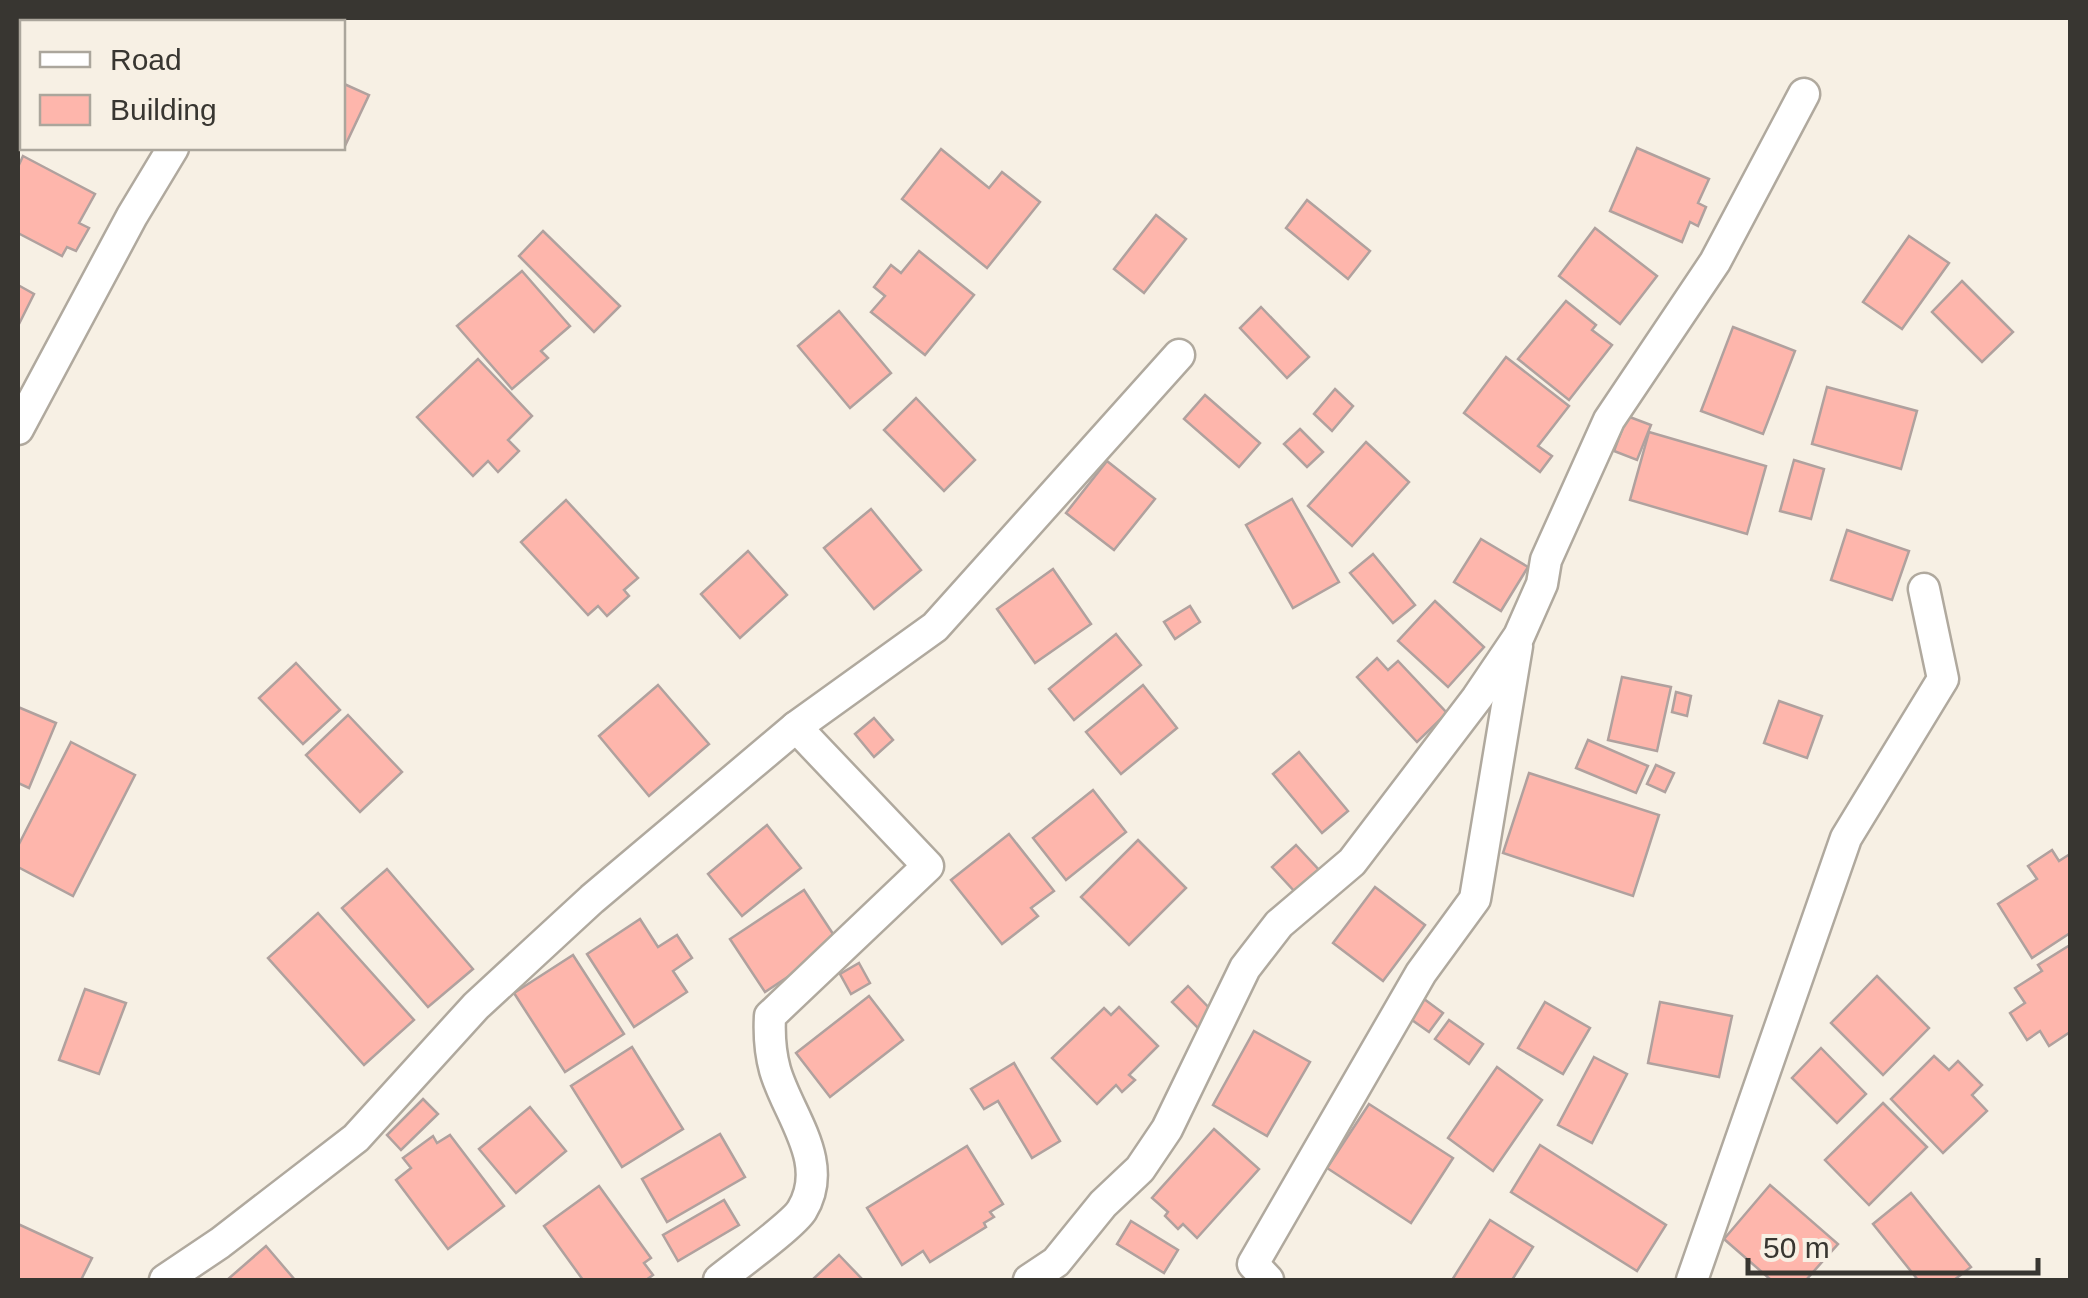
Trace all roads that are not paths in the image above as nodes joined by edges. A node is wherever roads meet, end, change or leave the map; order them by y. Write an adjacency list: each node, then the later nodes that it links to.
1 (1804, 94): 6 (street)
2 (172, 150): 4 (street)
3 (1180, 356): 7 (street)
4 (18, 429)
5 (1924, 589): 12 (street)
6 (1519, 636): 10 (street); 11 (street)
7 (796, 727): 8 (street); 9 (street)
8 (165, 1280)
9 (719, 1280)
10 (1029, 1280)
11 (1268, 1280)
12 (1692, 1280)

